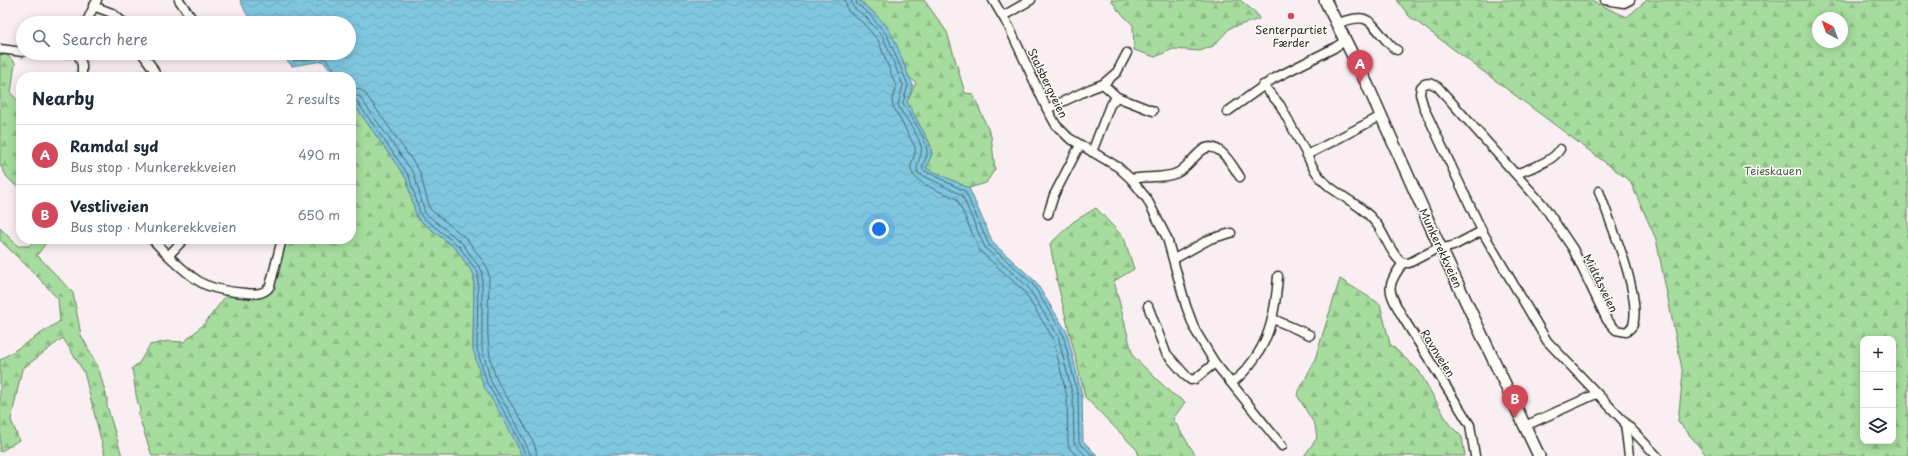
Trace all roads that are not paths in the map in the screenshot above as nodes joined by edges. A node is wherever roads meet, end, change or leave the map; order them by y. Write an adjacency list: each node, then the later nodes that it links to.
1 (179, 0): 10 (street)
2 (993, 0): 11 (street, Stalsbergveien)
3 (1031, 0): 11 (street)
4 (1326, 0): 12 (main road, Munkerekkveien)
5 (1605, 0): 6 (street)
6 (1630, 0)
7 (95, 3): 8 (street); 9 (street)
8 (89, 16)
9 (116, 16)
10 (190, 16)
11 (1003, 16): 25 (street, Stalsbergveien)
12 (1338, 23): 13 (main road, Munkerekkveien); 15 (street)
13 (1346, 40): 23 (street); 28 (main road, Munkerekkveien)
14 (0, 49): 16 (street)
15 (1397, 50)
16 (16, 51)
17 (1127, 54): 22 (street)
18 (80, 60): 20 (street)
19 (147, 60): 21 (street)
20 (81, 72)
21 (154, 72)
22 (1103, 84): 24 (street); 25 (street)
23 (1264, 85): 27 (street); 32 (street)
24 (1118, 97): 26 (street); 31 (street)
25 (1047, 109): 29 (street, Stalsbergveien)
26 (1153, 111)
27 (1227, 112)
28 (1381, 116): 32 (street); 43 (main road, Munkerekkveien)
29 (1080, 145): 31 (street, Stalsbergveien); 37 (street)
30 (1560, 149): 33 (street)
31 (1092, 152): 35 (street, Stalsbergveien)
32 (1307, 155): 46 (street)
33 (1516, 174): 36 (street, Midtåsveien); 38 (street, Midtåsveien)
34 (1240, 177): 35 (street)
35 (1131, 179): 45 (street, Stalsbergveien)
36 (1599, 191)
37 (1048, 214)
38 (1482, 231): 43 (street); 53 (street)
39 (1231, 233): 45 (street)
40 (157, 244): 44 (street)
41 (179, 244): 44 (street)
42 (281, 244): 44 (street)
43 (1441, 248): 46 (street); 55 (main road, Munkerekkveien)
44 (169, 255)
45 (1174, 259): 51 (street, Stalsbergveien)
46 (1403, 263): 57 (street, Ravnveien)
47 (1278, 276): 49 (street)
48 (1148, 306): 51 (street)
49 (1273, 319): 50 (street); 52 (street)
50 (1310, 336)
51 (1215, 363): 52 (street, Stalsbergveien)
52 (1232, 383): 56 (street, Stalsbergveien)
53 (1596, 394): 54 (street); 55 (street)
54 (1625, 424): 59 (street); 60 (street)
55 (1525, 426): 58 (main road, Munkerekkveien)
56 (1282, 446)
57 (1475, 456)
58 (1539, 456)
59 (1629, 456)
60 (1657, 456)

